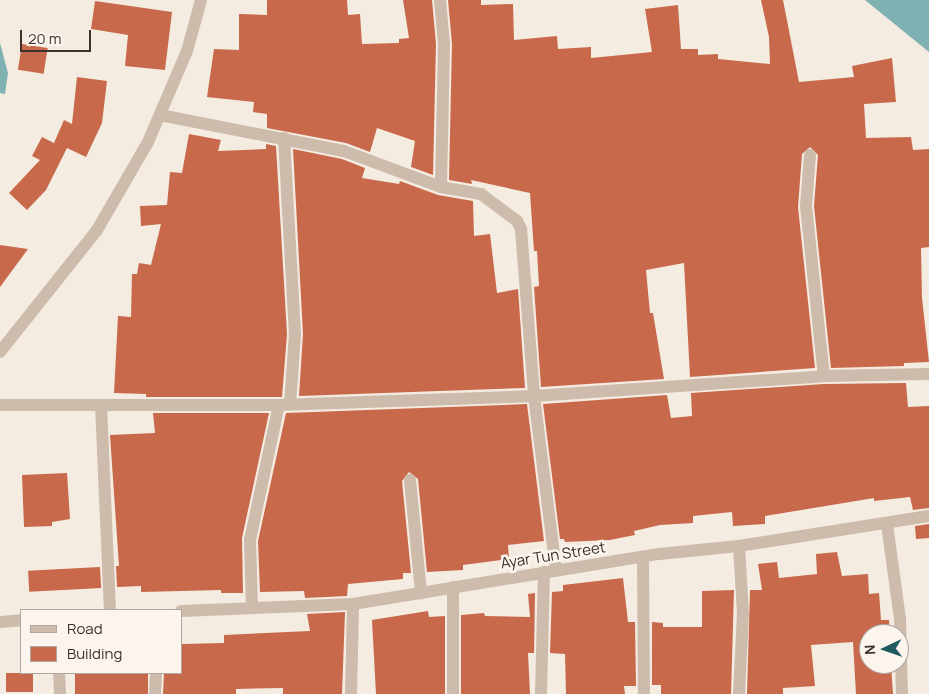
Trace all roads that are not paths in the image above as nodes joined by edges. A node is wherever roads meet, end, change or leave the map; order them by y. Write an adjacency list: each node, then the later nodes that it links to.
1 (201, 0): 3 (street)
2 (440, 0): 6 (street)
3 (160, 115): 4 (street); 7 (street)
4 (284, 138): 6 (street); 11 (street)
5 (810, 155): 9 (street)
6 (441, 187): 10 (street)
7 (0, 352)
8 (929, 374): 9 (street)
9 (824, 376): 10 (street)
10 (534, 396): 11 (street); 19 (street)
11 (285, 404): 13 (street); 23 (street)
12 (0, 405): 13 (street)
13 (101, 405): 24 (street)
14 (410, 480): 21 (street)
15 (929, 516): 16 (street, Ayar Tun Street)
16 (887, 524): 17 (street, Ayar Tun Street); 37 (street)
17 (739, 546): 18 (street, Ayar Tun Street); 36 (street)
18 (643, 557): 19 (street, Ayar Tun Street); 35 (street)
19 (550, 572): 20 (street, Ayar Tun Street); 34 (street)
20 (453, 587): 21 (street, Ayar Tun Street); 33 (street)
21 (421, 592): 22 (street, Ayar Tun Street)
22 (354, 604): 23 (street, Ayar Tun Street); 32 (street)
23 (252, 608): 25 (street, Ayar Tun Street)
24 (110, 609)
25 (182, 611)
26 (20, 620): 27 (street)
27 (0, 622)
28 (59, 674): 30 (street)
29 (156, 674): 31 (street)
30 (60, 694)
31 (155, 694)
32 (351, 694)
33 (453, 694)
34 (542, 694)
35 (644, 694)
36 (739, 694)
37 (902, 694)

